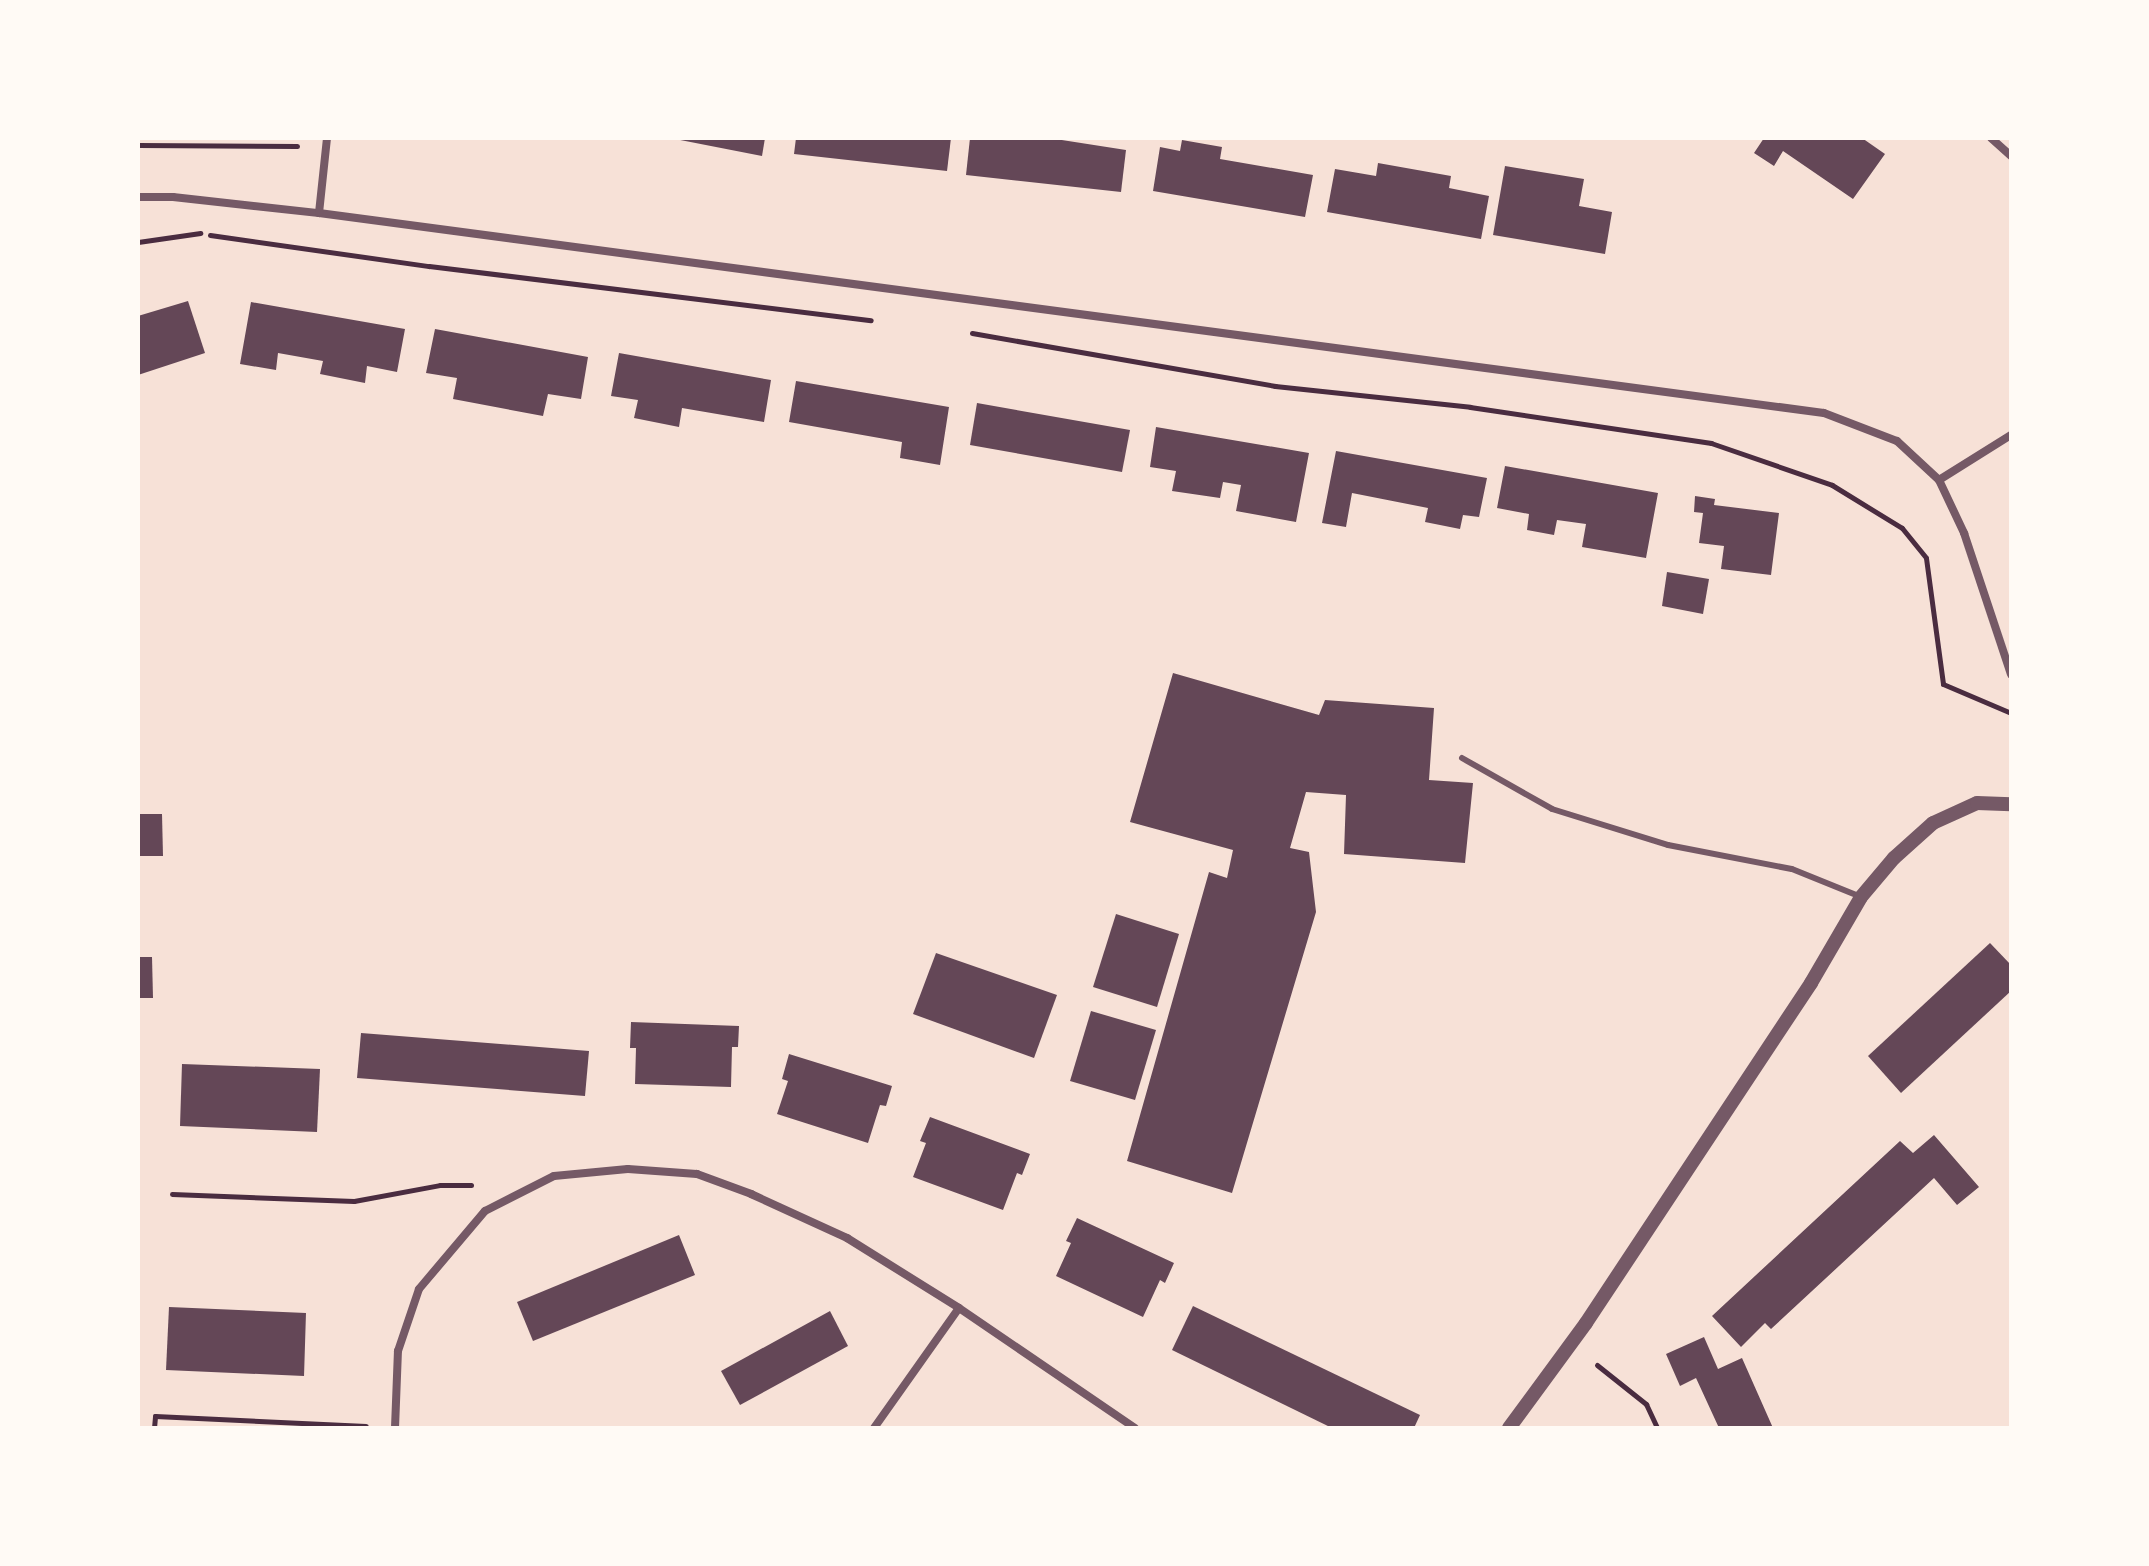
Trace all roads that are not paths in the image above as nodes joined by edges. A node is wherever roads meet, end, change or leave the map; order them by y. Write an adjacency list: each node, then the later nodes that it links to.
1 (1991, 138): 3 (street)
2 (327, 142): 5 (street)
3 (2011, 156)
4 (138, 197): 5 (street)
5 (319, 213): 7 (street)
6 (2011, 435): 7 (street)
7 (1939, 480): 8 (street)
8 (2011, 674)
9 (1462, 758): 11 (lane)
10 (2011, 804): 11 (street)
11 (1861, 897): 16 (street)
12 (959, 1308): 13 (street); 14 (street); 15 (street)
13 (395, 1428)
14 (874, 1428)
15 (1135, 1428)
16 (1509, 1428)

